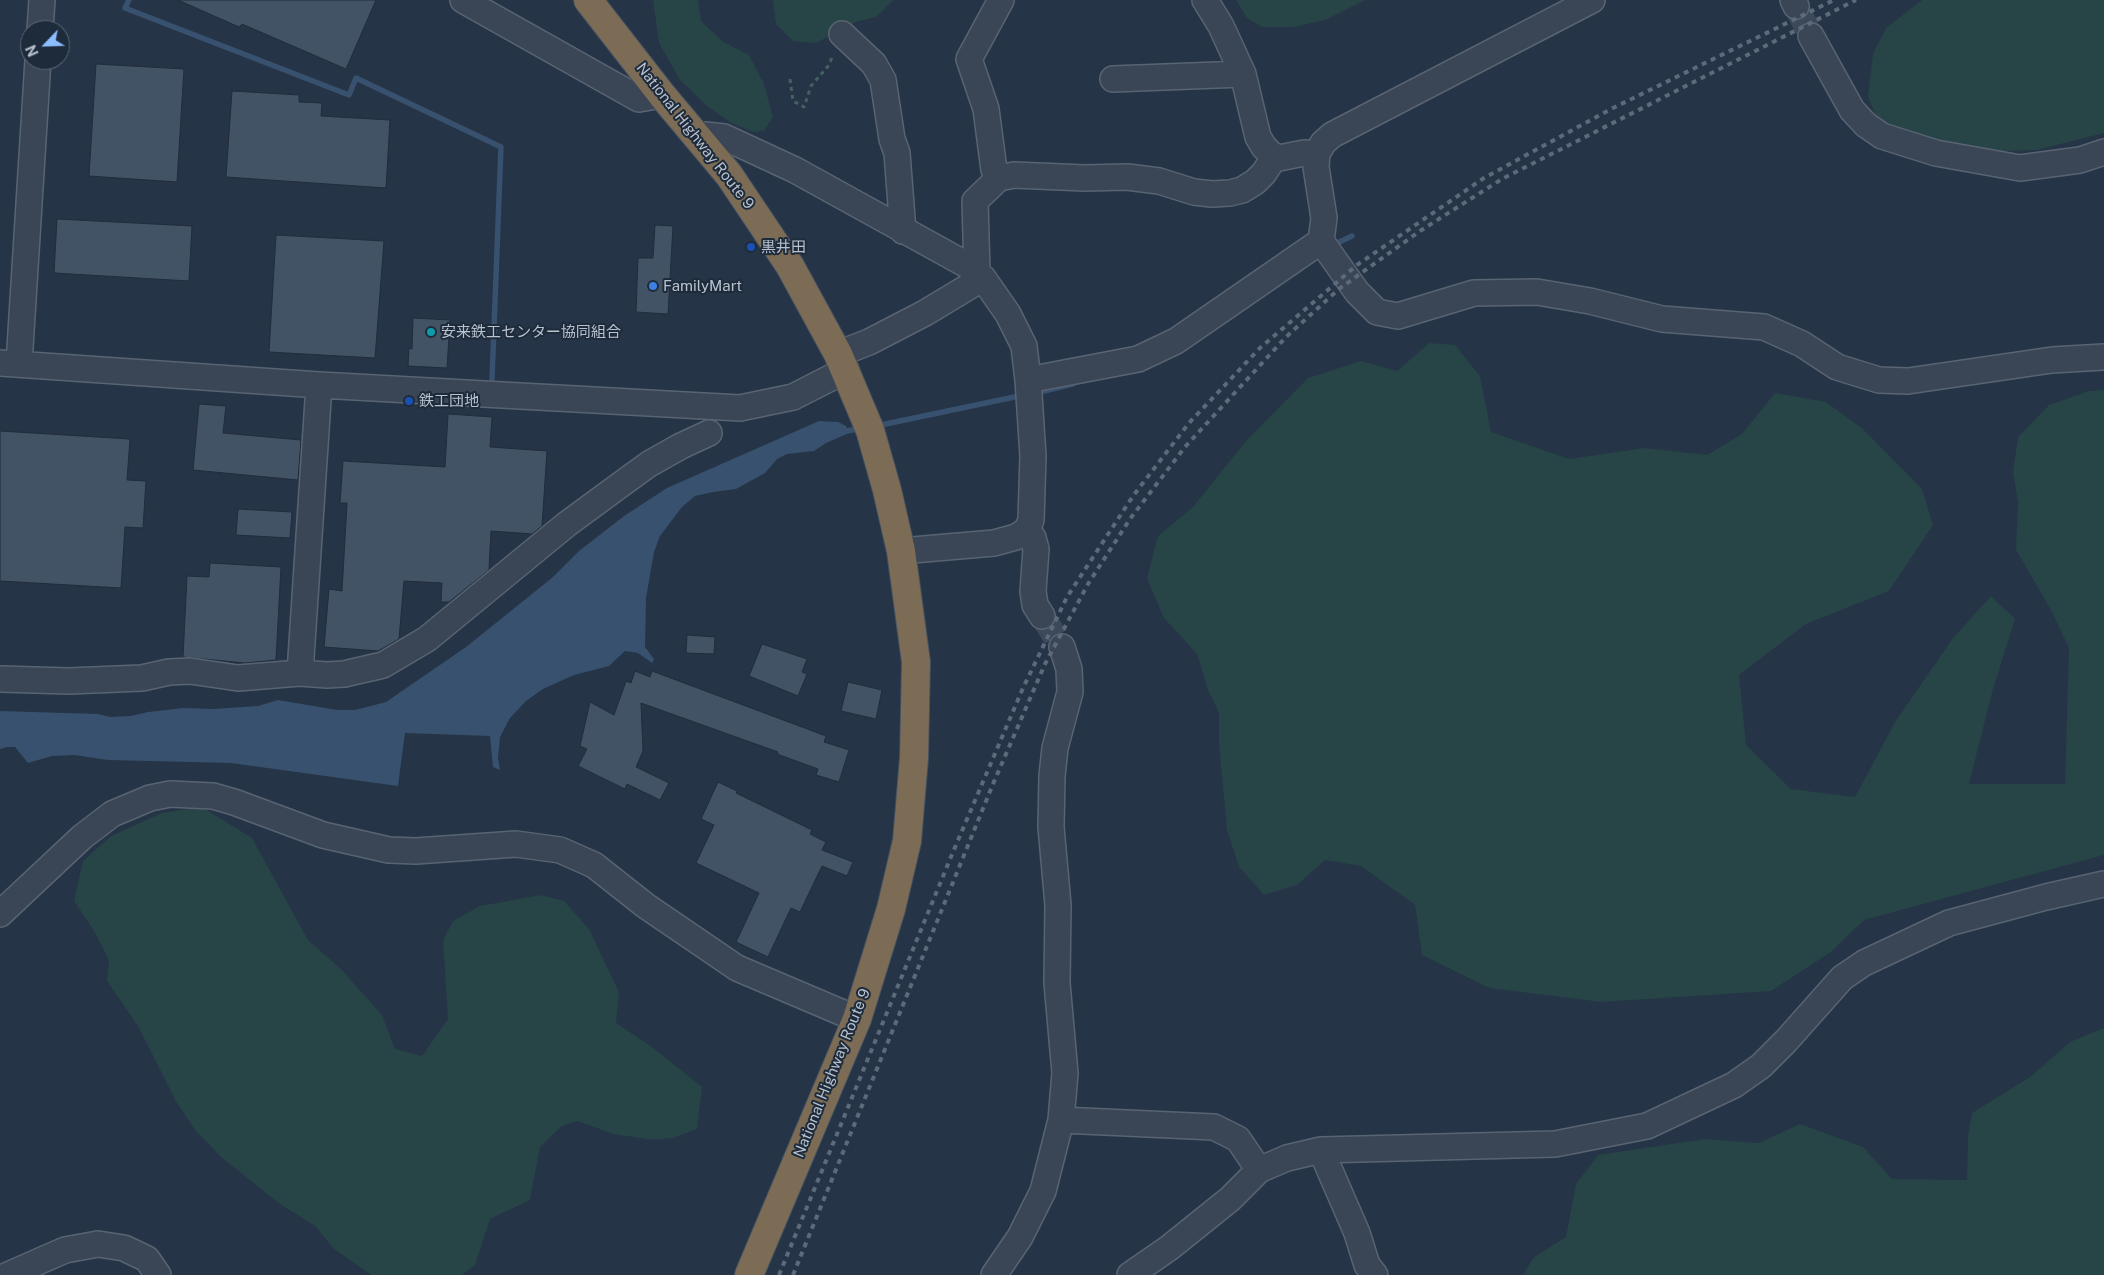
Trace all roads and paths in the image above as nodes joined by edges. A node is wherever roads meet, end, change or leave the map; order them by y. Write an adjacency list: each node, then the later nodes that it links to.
1 (42, 0): 7 (street)
2 (464, 0): 14 (street)
3 (588, 0): 14 (highway, National Highway Route 9)
4 (1001, 0): 19 (street)
5 (1205, 0): 11 (street)
6 (1592, 0): 17 (street)
7 (41, 20)
8 (842, 34): 12 (path); 20 (street)
9 (1811, 36): 16 (street)
10 (37, 70): 25 (street)
11 (1243, 74): 13 (street); 18 (street)
12 (790, 79)
13 (1113, 79)
14 (662, 95): 15 (highway, National Highway Route 9)
15 (699, 138): 20 (street); 24 (highway, National Highway Route 9)
16 (2104, 152)
17 (1317, 154): 18 (street); 21 (street)
18 (1275, 156): 19 (street)
19 (999, 178): 22 (street)
20 (903, 231): 22 (street)
21 (1321, 241): 23 (street); 27 (street)
22 (980, 276): 24 (street); 27 (street)
23 (2104, 357)
24 (842, 362): 26 (street); 30 (highway, National Highway Route 9)
25 (10, 363): 26 (street)
26 (319, 384): 33 (street)
27 (1029, 389): 29 (street)
28 (709, 433): 33 (street)
29 (1027, 530): 30 (street); 31 (street)
30 (901, 552): 37 (highway, National Highway Route 9)
31 (1042, 616)
32 (1062, 647): 38 (street)
33 (300, 673): 34 (street)
34 (0, 679)
35 (2104, 884): 39 (street)
36 (0, 914): 37 (street)
37 (857, 1020): 43 (highway, National Highway Route 9)
38 (1061, 1120): 40 (street); 44 (street)
39 (1321, 1150): 40 (street); 46 (street)
40 (1258, 1170): 45 (street)
41 (8, 1275): 42 (street)
42 (158, 1275)
43 (749, 1275)
44 (994, 1275)
45 (1130, 1275)
46 (1375, 1275)

